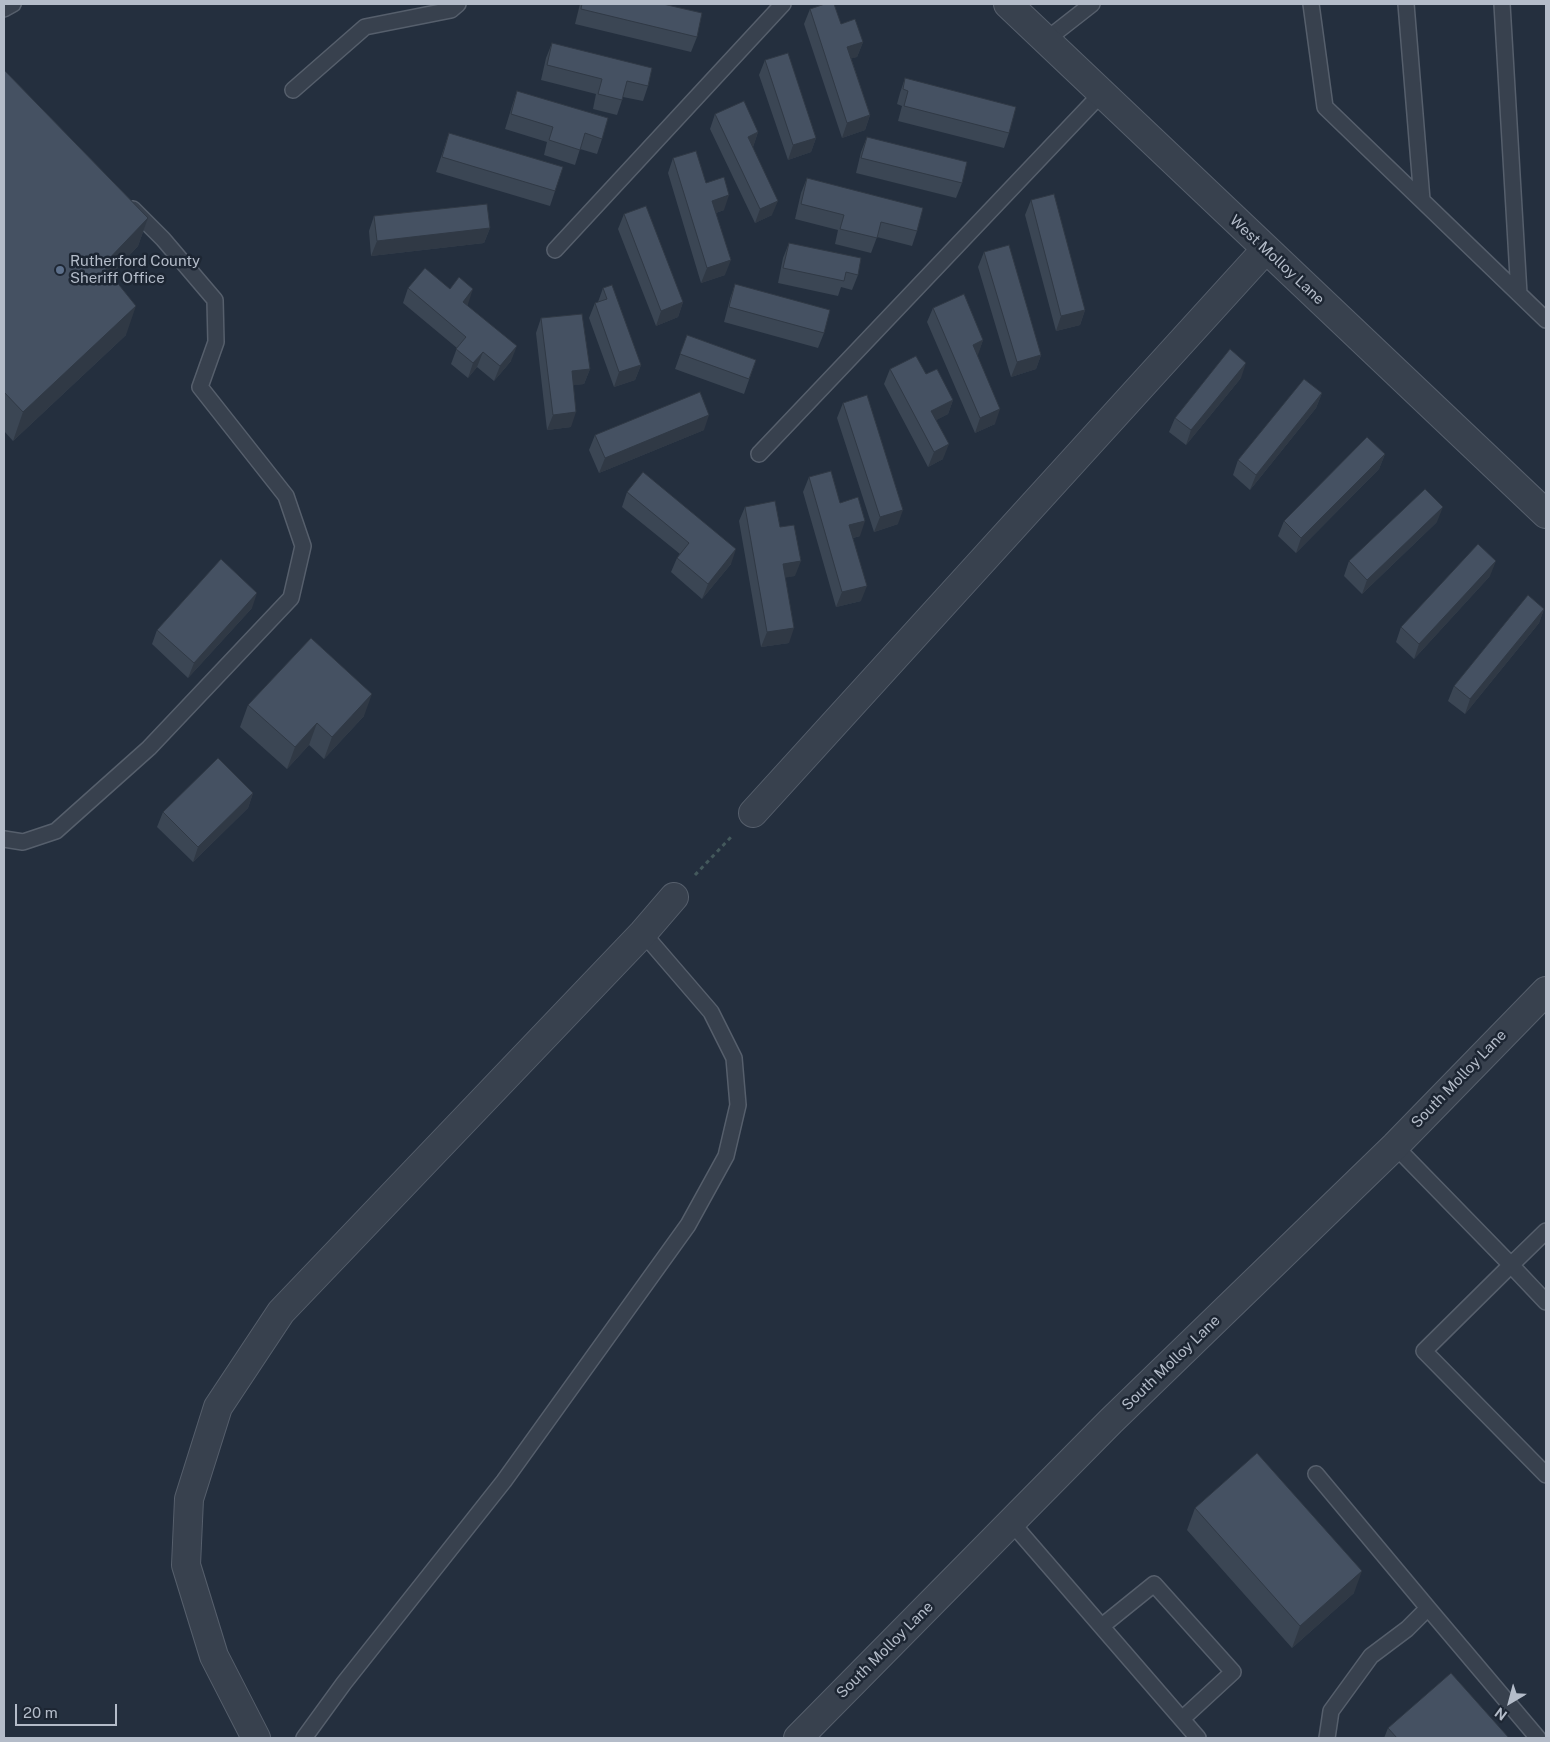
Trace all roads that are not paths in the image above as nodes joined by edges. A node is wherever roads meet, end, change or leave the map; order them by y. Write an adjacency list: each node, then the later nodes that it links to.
1 (13, 4): 9 (lane)
2 (458, 4): 11 (lane)
3 (783, 4): 16 (lane)
4 (1008, 4): 10 (street, West Molloy Lane)
5 (1092, 4): 10 (lane)
6 (1311, 4): 14 (lane)
7 (1406, 4): 14 (lane)
8 (1502, 4): 17 (lane)
9 (4, 9)
10 (1046, 40): 12 (street, West Molloy Lane)
11 (292, 90)
12 (1102, 93): 15 (street, West Molloy Lane); 19 (lane)
13 (121, 197): 22 (lane)
14 (1422, 200): 17 (lane)
15 (1266, 249): 20 (street, West Molloy Lane); 21 (street)
16 (555, 250)
17 (1519, 294): 18 (lane)
18 (1546, 320)
19 (759, 454)
20 (1546, 514)
21 (753, 814)
22 (4, 839)
23 (674, 897): 24 (street)
24 (644, 933): 36 (street); 37 (lane)
25 (1546, 991): 26 (street, South Molloy Lane)
26 (1395, 1146): 28 (lane); 32 (street, South Molloy Lane)
27 (1546, 1231): 28 (lane)
28 (1511, 1265): 29 (lane); 31 (lane)
29 (1546, 1302)
30 (1316, 1474): 33 (lane)
31 (1546, 1475)
32 (1011, 1522): 34 (lane); 38 (street, South Molloy Lane)
33 (1428, 1608): 40 (lane); 41 (lane)
34 (1102, 1626): 35 (lane); 35 (lane)
35 (1182, 1720): 39 (lane)
36 (256, 1738)
37 (304, 1738)
38 (798, 1738)
39 (1198, 1738)
40 (1327, 1738)
41 (1538, 1738)

